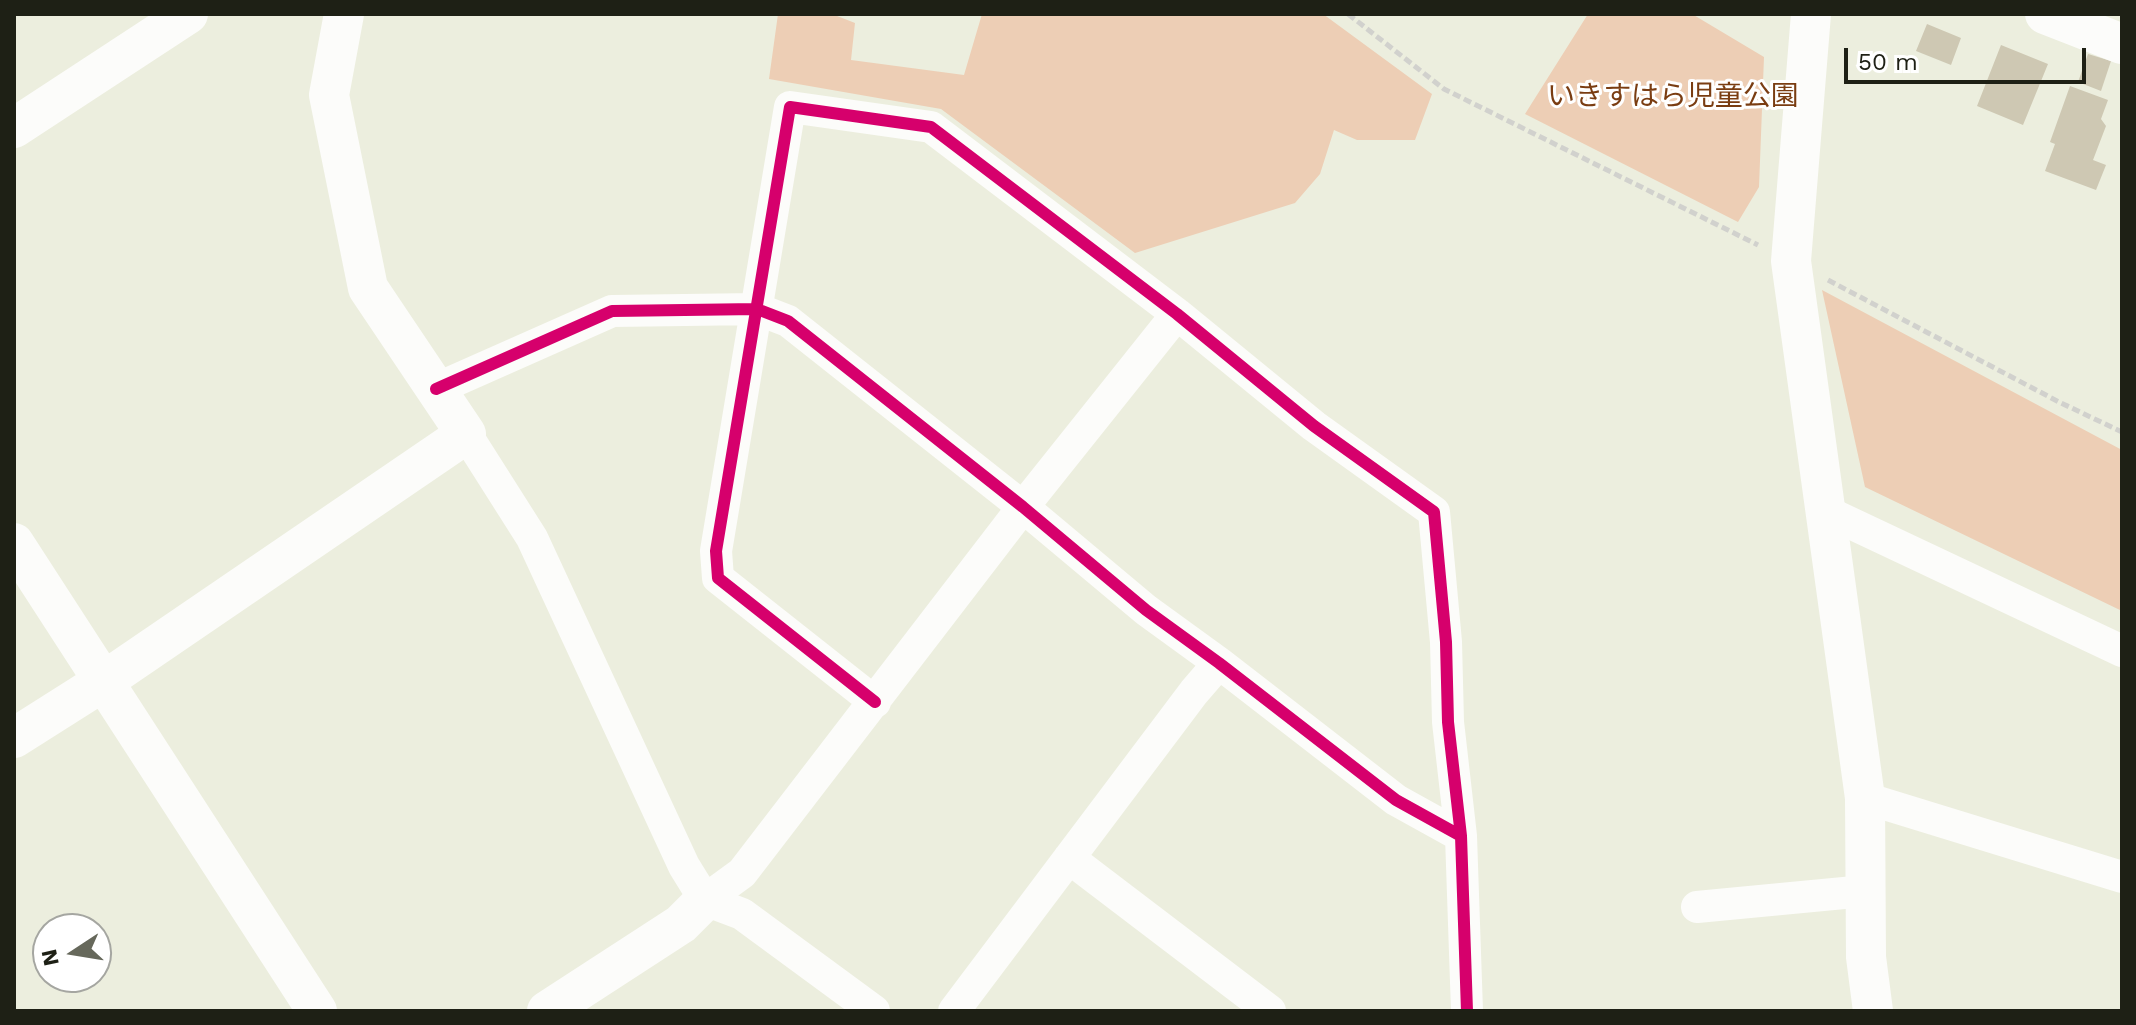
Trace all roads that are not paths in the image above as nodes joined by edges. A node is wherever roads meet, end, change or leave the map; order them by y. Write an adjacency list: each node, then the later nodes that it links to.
1 (188, 14): 6 (street)
2 (344, 14): 9 (street)
3 (1811, 14): 12 (street)
4 (2045, 14): 5 (street)
5 (2122, 44)
6 (14, 128)
7 (757, 309): 8 (street); 9 (street); 11 (street); 17 (street)
8 (1177, 314): 11 (street); 20 (street)
9 (436, 389): 10 (street)
10 (466, 434): 16 (street); 24 (street)
11 (1023, 507): 15 (street); 17 (street)
12 (1825, 511): 14 (street); 19 (street)
13 (14, 543): 16 (street)
14 (2122, 651)
15 (1219, 663): 20 (street); 21 (street)
16 (104, 681): 18 (street); 26 (street)
17 (875, 702): 24 (street)
18 (14, 738)
19 (1865, 798): 22 (street); 23 (street)
20 (1461, 836): 31 (street)
21 (1069, 858): 29 (street); 30 (street)
22 (2122, 877)
23 (1865, 891): 25 (street); 32 (street)
24 (705, 900): 27 (street); 28 (street)
25 (1697, 907)
26 (317, 1011)
27 (547, 1011)
28 (874, 1011)
29 (954, 1011)
30 (1270, 1011)
31 (1467, 1011)
32 (1873, 1011)

